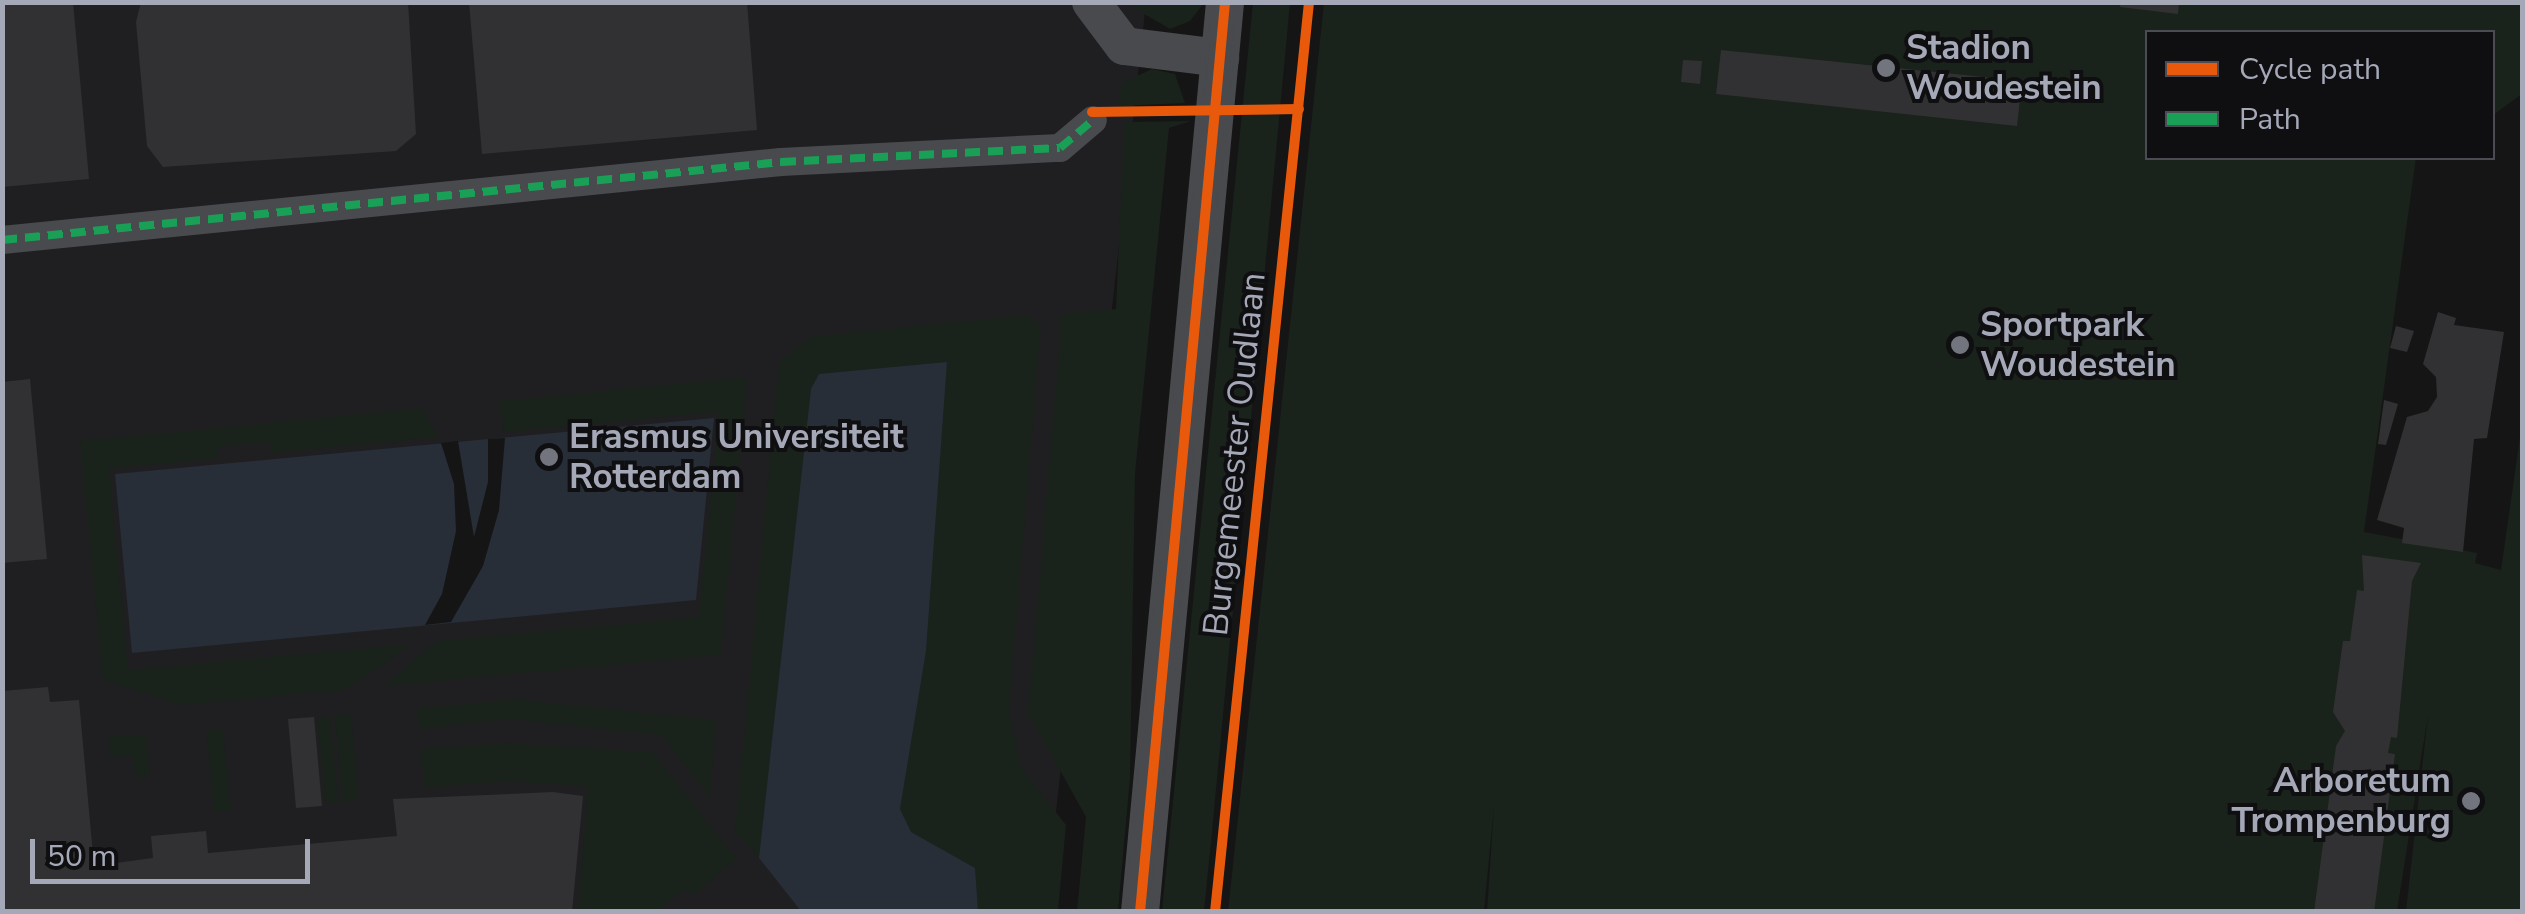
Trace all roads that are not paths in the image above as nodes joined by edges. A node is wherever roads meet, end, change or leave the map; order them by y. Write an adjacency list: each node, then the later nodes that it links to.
1 (1090, 2): 3 (street)
2 (1225, 2): 3 (street, Burgemeester Oudlaan)
3 (1220, 58): 6 (street, Burgemeester Oudlaan)
4 (1093, 120): 5 (street)
5 (2, 240)
6 (1140, 912)

